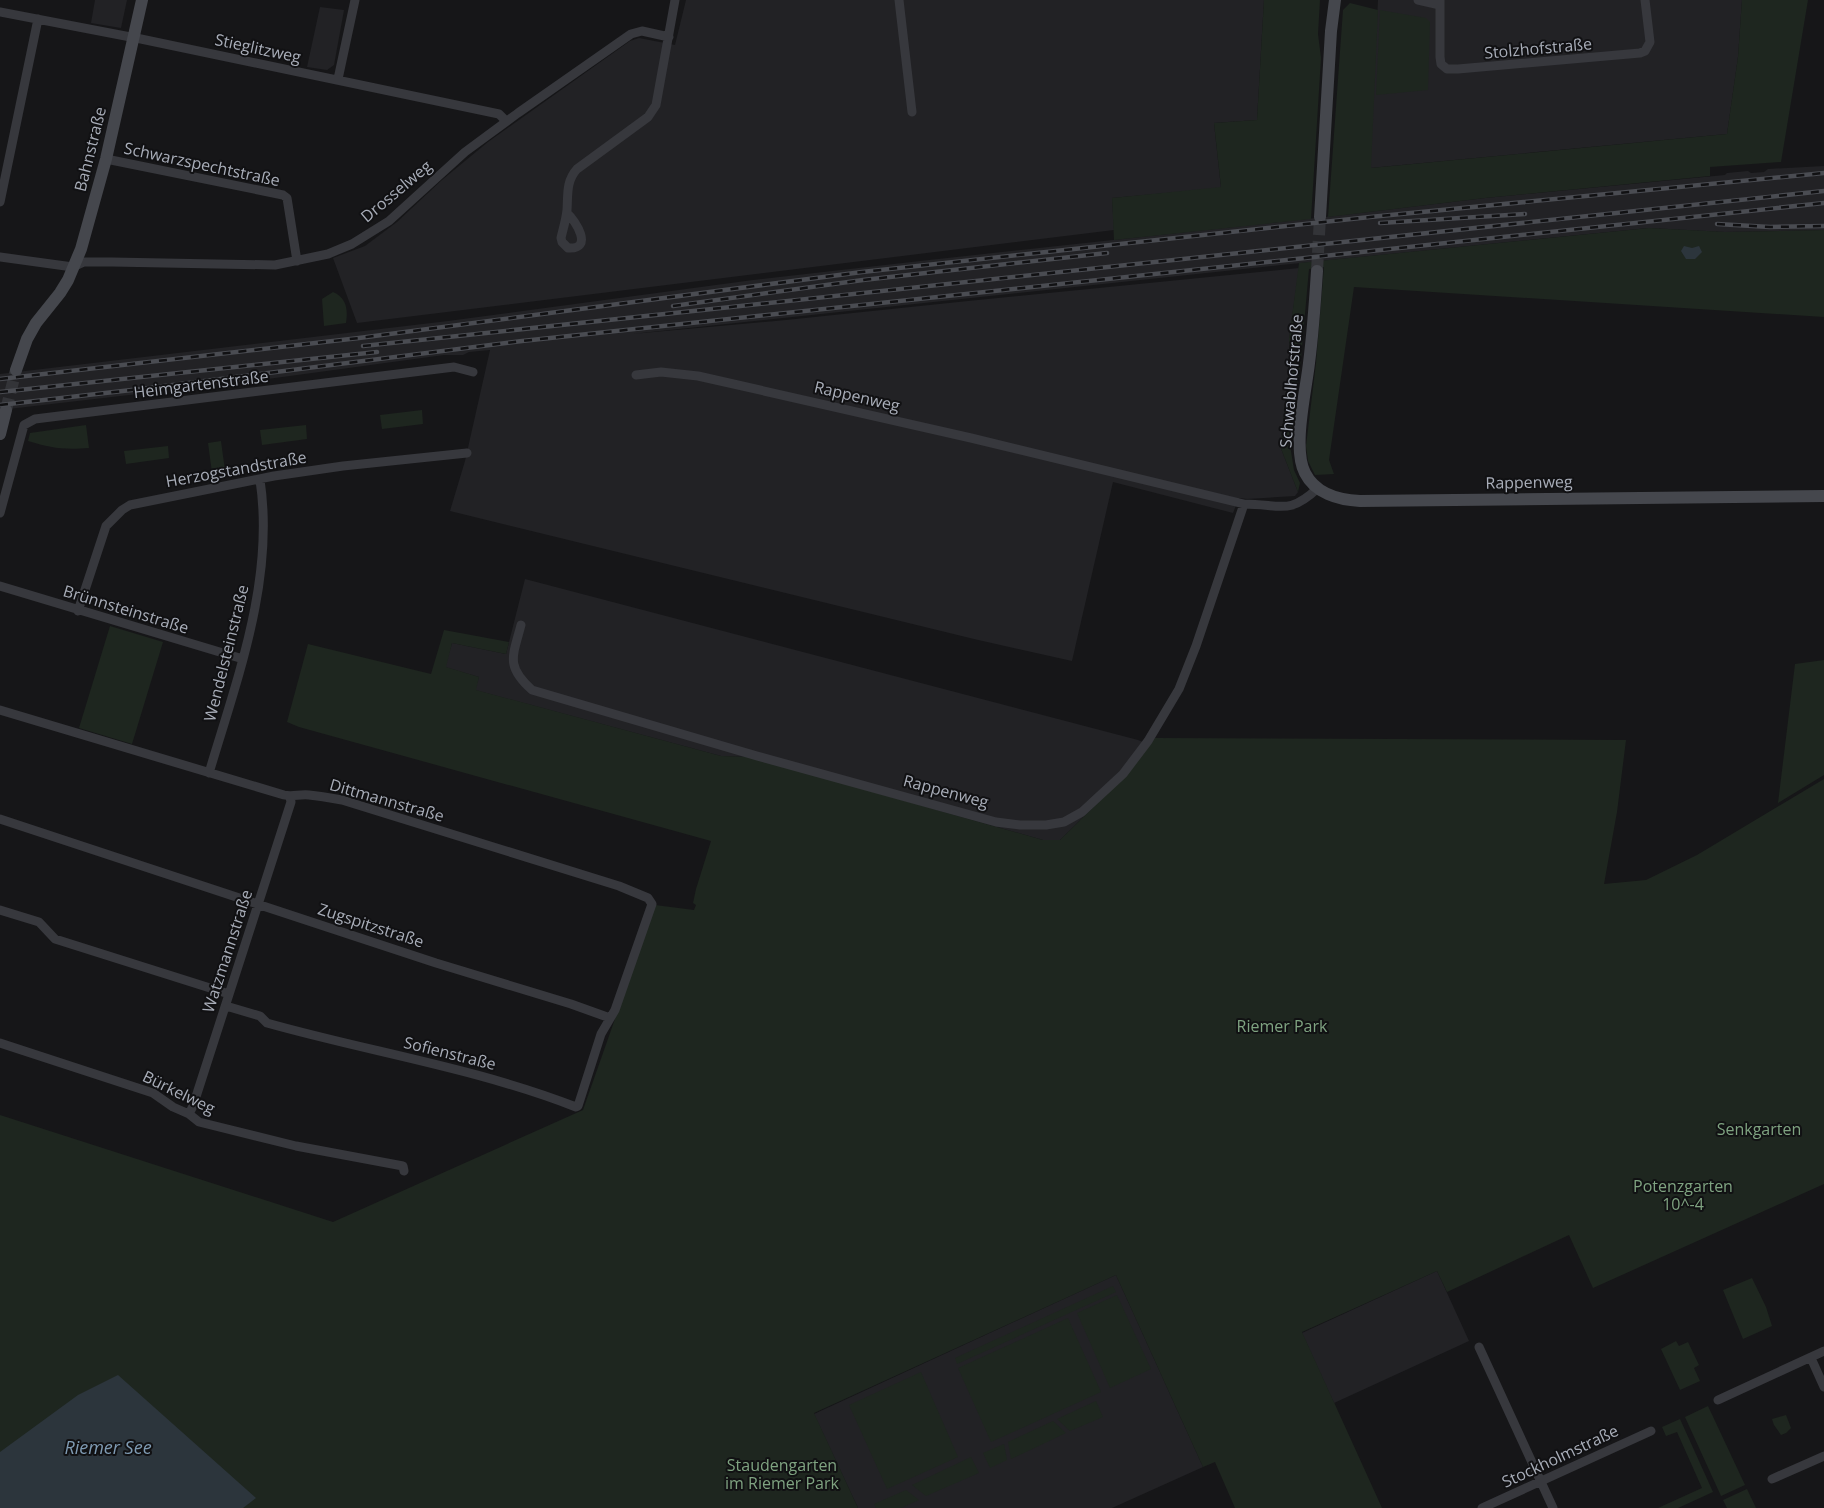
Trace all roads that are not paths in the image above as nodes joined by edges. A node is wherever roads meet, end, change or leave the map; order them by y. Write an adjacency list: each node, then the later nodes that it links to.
1 (142, 0): 12 (street, Bahnstraße)
2 (355, 0): 13 (street)
3 (675, 0): 11 (street)
4 (899, 0): 14 (street)
5 (1336, 0): 19 (street)
6 (1418, 0): 8 (street, Stolzhofstraße)
7 (1646, 0): 8 (street, Stolzhofstraße)
8 (1440, 2)
9 (0, 12): 10 (street, Stieglitzweg)
10 (38, 19): 12 (street, Stieglitzweg); 17 (street)
11 (669, 37): 15 (street, Drosselweg); 18 (street)
12 (134, 38): 13 (street, Stieglitzweg); 16 (street, Bahnstraße)
13 (338, 79): 15 (street, Stieglitzweg)
14 (912, 112)
15 (506, 121): 21 (street, Drosselweg)
16 (106, 159): 21 (street, Schwarzspechtstraße); 22 (street, Bahnstraße)
17 (0, 202)
18 (567, 213)
19 (1320, 217)
20 (0, 257): 22 (street, Drosselweg)
21 (297, 261): 22 (street, Drosselweg)
22 (73, 267): 24 (street, Bahnstraße)
23 (1317, 271): 31 (street, Schwablhofstraße)
24 (16, 370)
25 (473, 372): 34 (street, Heimgartenstraße)
26 (636, 376): 33 (street, Rappenweg)
27 (6, 410): 28 (street)
28 (0, 434)
29 (467, 452): 30 (street, Herzogstandstraße)
30 (260, 480): 36 (street, Herzogstandstraße); 38 (street, Wendelsteinstraße)
31 (1318, 488): 32 (street, Rappenweg); 33 (street, Rappenweg)
32 (1824, 496)
33 (1244, 504): 37 (street, Rappenweg)
34 (0, 512)
35 (0, 586): 36 (street, Brünnsteinstraße)
36 (78, 611): 38 (street, Brünnsteinstraße)
37 (521, 625)
38 (243, 659): 40 (street, Wendelsteinstraße)
39 (0, 710): 40 (street, Dittmannstraße)
40 (209, 773): 41 (street, Dittmannstraße)
41 (290, 796): 43 (street, Watzmannstraße); 47 (street, Dittmannstraße)
42 (0, 819): 43 (street, Zugspitzstraße)
43 (258, 904): 45 (street, Watzmannstraße); 47 (street, Zugspitzstraße)
44 (0, 910): 45 (street)
45 (229, 994): 46 (street, Watzmannstraße)
46 (226, 1006): 47 (street, Sofienstraße); 49 (street, Watzmannstraße)
47 (610, 1018)
48 (0, 1043): 49 (street, Bürkelweg)
49 (188, 1114): 50 (street, Bürkelweg)
50 (404, 1171)
51 (1479, 1347): 59 (street)
52 (1824, 1351): 53 (street)
53 (1811, 1358): 54 (street); 55 (street)
54 (1824, 1387)
55 (1718, 1400)
56 (1651, 1431): 59 (street, Stockholmstraße)
57 (1824, 1456): 58 (street)
58 (1772, 1479)
59 (1540, 1481): 60 (street, Stockholmstraße); 61 (street)
60 (1482, 1508)
61 (1552, 1508)

